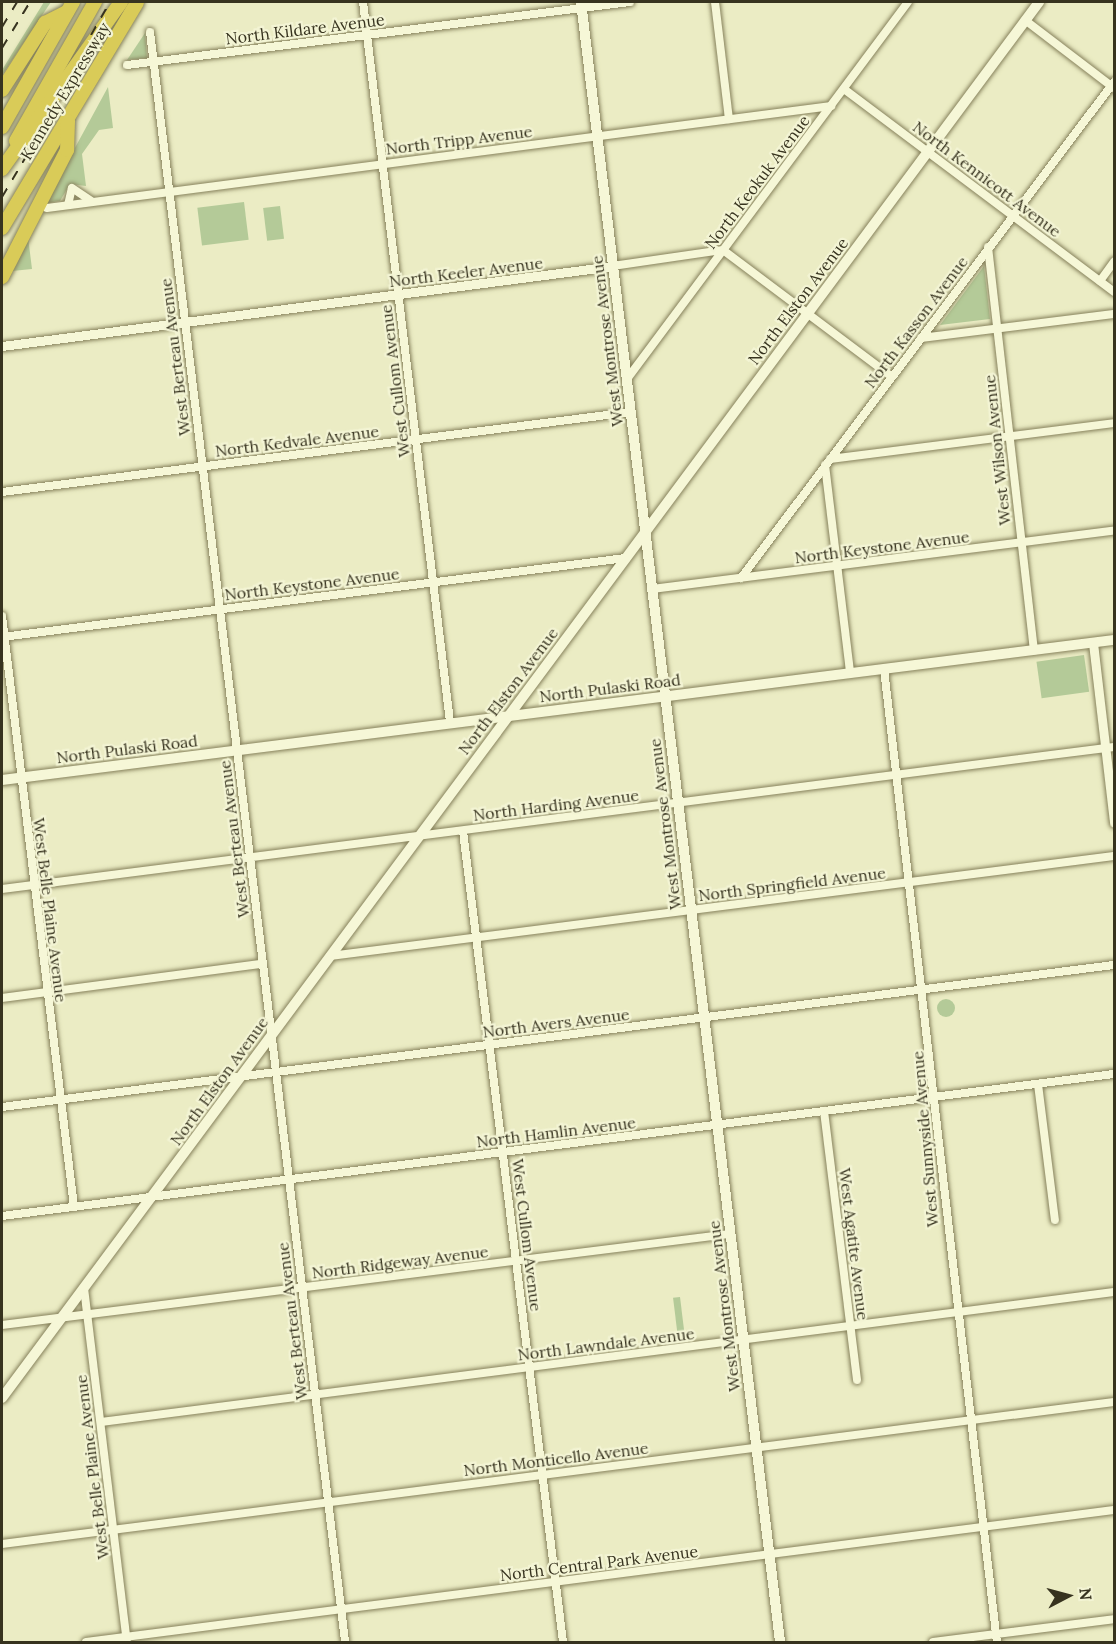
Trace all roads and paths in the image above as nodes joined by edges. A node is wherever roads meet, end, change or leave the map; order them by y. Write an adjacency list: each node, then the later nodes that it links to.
1 (95, 2): 26 (highway)
2 (149, 2): 9 (highway)
3 (363, 2): 13 (street, West Cullom Avenue)
4 (630, 2): 8 (street, North Kildare Avenue)
5 (715, 2): 21 (street)
6 (908, 2): 17 (street, North Keokuk Avenue)
7 (1039, 2): 11 (main road, North Elston Avenue)
8 (582, 4): 13 (street, North Kildare Avenue); 23 (main road, West Montrose Avenue)
9 (130, 5): 20 (highway, Kennedy Expressway); 26 (highway)
10 (70, 7): 18 (highway); 22 (highway)
11 (1025, 20): 16 (street); 24 (main road, North Elston Avenue)
12 (150, 32): 14 (street, West Berteau Avenue)
13 (367, 35): 14 (street, North Kildare Avenue); 25 (street, West Cullom Avenue)
14 (153, 62): 15 (street, North Kildare Avenue); 27 (street, West Berteau Avenue)
15 (127, 65)
16 (1114, 85): 31 (street, North Kasson Avenue)
17 (844, 89): 19 (street, North Keokuk Avenue); 24 (street, North Kennicott Avenue)
18 (2, 90)
19 (831, 106): 21 (street, North Tripp Avenue); 34 (street, North Keokuk Avenue)
20 (68, 119): 32 (highway, Kennedy Expressway); 37 (highway)
21 (729, 119): 23 (street, North Tripp Avenue)
22 (2, 127)
23 (598, 136): 25 (street, North Tripp Avenue); 36 (main road, West Montrose Avenue)
24 (927, 152): 31 (street, North Kennicott Avenue); 41 (main road, North Elston Avenue)
25 (382, 164): 27 (street, North Tripp Avenue); 40 (street, West Cullom Avenue)
26 (2, 168)
27 (168, 191): 28 (street, North Tripp Avenue); 43 (street, West Berteau Avenue)
28 (91, 201): 29 (street, North Tripp Avenue); 29 (street, North Tripp Avenue)
29 (68, 205): 30 (street, North Tripp Avenue)
30 (47, 208)
31 (1014, 216): 33 (street, North Kasson Avenue); 38 (street, North Kennicott Avenue)
32 (2, 228)
33 (988, 248): 44 (street, West Wilson Avenue); 45 (street, North Kasson Avenue)
34 (723, 250): 36 (street, North Keeler Avenue); 41 (street); 48 (street, North Keokuk Avenue)
35 (1114, 262): 38 (street)
36 (613, 266): 40 (street, North Keeler Avenue); 48 (main road, West Montrose Avenue)
37 (2, 278)
38 (1100, 281): 39 (street, North Kennicott Avenue)
39 (1114, 292)
40 (398, 296): 43 (street, North Keeler Avenue); 52 (street, West Cullom Avenue)
41 (808, 312): 47 (street); 57 (main road, North Elston Avenue)
42 (1114, 314): 44 (street)
43 (184, 322): 46 (street, North Keeler Avenue); 54 (street, West Berteau Avenue)
44 (998, 328): 45 (street); 51 (street, West Wilson Avenue)
45 (921, 338): 47 (street, North Kasson Avenue)
46 (2, 346)
47 (892, 377): 53 (street, North Kasson Avenue)
48 (627, 379): 49 (main road, West Montrose Avenue)
49 (631, 412): 52 (street, North Kedvale Avenue); 57 (main road, West Montrose Avenue)
50 (1114, 423): 51 (street)
51 (1010, 436): 53 (street); 58 (street, West Wilson Avenue)
52 (416, 440): 54 (street, North Kedvale Avenue); 62 (street, West Cullom Avenue)
53 (827, 462): 60 (street); 61 (street, North Kasson Avenue)
54 (202, 466): 55 (street, North Kedvale Avenue); 64 (street, West Berteau Avenue)
55 (2, 492)
56 (1114, 531): 58 (street, North Keystone Avenue)
57 (645, 532): 59 (main road, North Elston Avenue); 63 (main road, West Montrose Avenue)
58 (1022, 543): 60 (street, North Keystone Avenue); 69 (street, West Wilson Avenue)
59 (626, 558): 62 (street, North Keystone Avenue); 73 (main road, North Elston Avenue)
60 (838, 566): 61 (street, North Keystone Avenue); 71 (street)
61 (741, 578): 63 (street, North Keystone Avenue)
62 (433, 583): 64 (street, North Keystone Avenue); 74 (street, West Cullom Avenue)
63 (652, 589): 72 (main road, West Montrose Avenue)
64 (219, 610): 66 (street, North Keystone Avenue); 76 (street, West Berteau Avenue)
65 (2, 616): 66 (street, West Belle Plaine Avenue)
66 (3, 637): 78 (street, West Belle Plaine Avenue)
67 (1114, 640): 68 (main road, North Pulaski Road)
68 (1093, 643): 69 (main road, North Pulaski Road); 75 (street)
69 (1034, 650): 70 (main road, North Pulaski Road)
70 (884, 669): 71 (main road, North Pulaski Road); 77 (street, West Sunnyside Avenue)
71 (850, 673): 72 (main road, North Pulaski Road)
72 (665, 696): 73 (main road, North Pulaski Road); 80 (main road, West Montrose Avenue)
73 (508, 716): 74 (main road, North Pulaski Road); 83 (main road, North Elston Avenue)
74 (450, 722): 76 (main road, North Pulaski Road)
75 (1110, 748): 77 (street, North Harding Avenue); 81 (street)
76 (236, 750): 78 (main road, North Pulaski Road); 85 (street, West Berteau Avenue)
77 (897, 776): 80 (street, North Harding Avenue); 86 (street, West Sunnyside Avenue)
78 (21, 777): 79 (main road, North Pulaski Road); 87 (street, West Belle Plaine Avenue)
79 (2, 780)
80 (678, 804): 82 (street, North Harding Avenue); 89 (main road, West Montrose Avenue)
81 (1114, 823)
82 (463, 831): 83 (street, North Harding Avenue); 90 (street, West Cullom Avenue)
83 (418, 836): 85 (street, North Harding Avenue); 91 (main road, North Elston Avenue)
84 (1114, 856): 86 (street, North Springfield Avenue)
85 (249, 857): 87 (street, North Harding Avenue); 92 (street, West Berteau Avenue)
86 (910, 882): 89 (street, North Springfield Avenue); 94 (street, West Sunnyside Avenue)
87 (34, 885): 88 (street, North Harding Avenue); 95 (street, West Belle Plaine Avenue)
88 (2, 889)
89 (691, 910): 90 (street, North Springfield Avenue); 97 (main road, West Montrose Avenue)
90 (476, 938): 91 (street, North Springfield Avenue); 99 (street, West Cullom Avenue)
91 (330, 956): 98 (main road, North Elston Avenue)
92 (262, 964): 95 (street); 98 (street, West Berteau Avenue)
93 (1114, 965): 94 (street, North Avers Avenue)
94 (923, 990): 97 (street, North Avers Avenue); 104 (street, West Sunnyside Avenue)
95 (47, 992): 96 (street); 105 (street, West Belle Plaine Avenue)
96 (2, 998)
97 (704, 1018): 99 (street, North Avers Avenue); 108 (main road, West Montrose Avenue)
98 (271, 1035): 100 (street, West Berteau Avenue); 102 (main road, North Elston Avenue)
99 (490, 1045): 100 (street, North Avers Avenue); 109 (street, West Cullom Avenue)
100 (276, 1072): 102 (street, North Avers Avenue); 110 (street, West Berteau Avenue)
101 (1114, 1074): 103 (street, North Hamlin Avenue)
102 (241, 1077): 105 (street, North Avers Avenue); 111 (main road, North Elston Avenue)
103 (1038, 1084): 104 (street, North Hamlin Avenue); 114 (street)
104 (933, 1097): 107 (street, North Hamlin Avenue); 120 (street, West Sunnyside Avenue)
105 (60, 1099): 106 (street, North Avers Avenue); 112 (street, West Belle Plaine Avenue)
106 (2, 1107)
107 (824, 1111): 108 (street, North Hamlin Avenue); 124 (street, West Agatite Avenue)
108 (717, 1125): 109 (street, North Hamlin Avenue); 115 (main road, West Montrose Avenue)
109 (503, 1152): 110 (street, North Hamlin Avenue); 116 (street, West Cullom Avenue)
110 (289, 1179): 111 (street, North Hamlin Avenue); 117 (street, West Berteau Avenue)
111 (152, 1197): 112 (street, North Hamlin Avenue); 118 (main road, North Elston Avenue)
112 (74, 1206): 113 (street, North Hamlin Avenue)
113 (2, 1216)
114 (1055, 1220)
115 (730, 1234): 116 (street, North Ridgeway Avenue); 125 (main road, West Montrose Avenue)
116 (516, 1261): 117 (street, North Ridgeway Avenue); 126 (street, West Cullom Avenue)
117 (302, 1287): 121 (street, North Ridgeway Avenue); 128 (street, West Berteau Avenue)
118 (84, 1288): 121 (street, West Belle Plaine Avenue); 122 (main road, North Elston Avenue)
119 (1114, 1292): 120 (street, North Lawndale Avenue)
120 (957, 1312): 124 (street, North Lawndale Avenue); 131 (street, West Sunnyside Avenue)
121 (87, 1314): 122 (street, North Ridgeway Avenue); 132 (street, West Belle Plaine Avenue)
122 (61, 1318): 123 (street, North Ridgeway Avenue); 129 (main road, North Elston Avenue)
123 (2, 1325)
124 (850, 1326): 125 (street, North Lawndale Avenue); 127 (street, West Agatite Avenue)
125 (743, 1340): 126 (street, North Lawndale Avenue); 133 (main road, West Montrose Avenue)
126 (530, 1367): 128 (street, North Lawndale Avenue); 134 (street, West Cullom Avenue)
127 (857, 1380)
128 (315, 1394): 132 (street, North Lawndale Avenue); 135 (street, West Berteau Avenue)
129 (2, 1398)
130 (1114, 1402): 131 (street, North Monticello Avenue)
131 (970, 1420): 133 (street, North Monticello Avenue); 137 (street, West Sunnyside Avenue)
132 (100, 1422): 138 (street, West Belle Plaine Avenue)
133 (756, 1448): 134 (street, North Monticello Avenue); 140 (main road, West Montrose Avenue)
134 (543, 1474): 135 (street, North Monticello Avenue); 141 (street, West Cullom Avenue)
135 (328, 1502): 138 (street, North Monticello Avenue); 142 (street, West Berteau Avenue)
136 (1114, 1510): 137 (street, North Central Park Avenue)
137 (983, 1527): 140 (street, North Central Park Avenue); 144 (street, West Sunnyside Avenue)
138 (114, 1529): 139 (street, North Monticello Avenue); 145 (street, West Belle Plaine Avenue)
139 (2, 1544)
140 (769, 1554): 141 (street, North Central Park Avenue); 149 (main road, West Montrose Avenue)
141 (556, 1582): 142 (street, North Central Park Avenue); 148 (street, West Cullom Avenue)
142 (341, 1609): 145 (street, North Central Park Avenue); 147 (street, West Berteau Avenue)
143 (1114, 1619): 144 (street)
144 (997, 1639): 150 (street)
145 (127, 1640): 146 (street, North Central Park Avenue)
146 (86, 1642)
147 (345, 1642)
148 (563, 1642)
149 (780, 1642)
150 (933, 1642)

